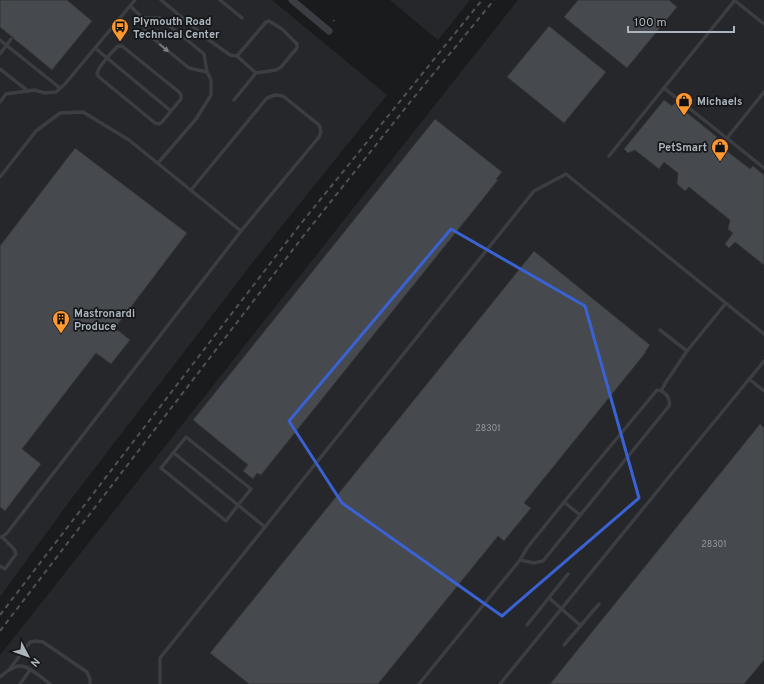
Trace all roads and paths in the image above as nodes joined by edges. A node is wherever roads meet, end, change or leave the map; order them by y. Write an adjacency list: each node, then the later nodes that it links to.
1 (135, 0): 6 (lane)
2 (161, 0): 18 (lane)
3 (220, 0): 8 (lane)
4 (292, 0): 12 (street)
5 (734, 0): 11 (lane); 24 (lane)
6 (130, 6): 7 (lane); 16 (lane)
7 (143, 18): 21 (lane, one-way to 21); 21 (lane)
8 (242, 18)
9 (333, 20): 10 (path)
10 (336, 23)
11 (764, 24)
12 (329, 31)
13 (11, 38): 15 (lane)
14 (0, 40): 15 (lane)
15 (6, 45): 17 (lane); 23 (lane)
16 (95, 48): 19 (lane); 23 (lane)
17 (0, 54)
18 (237, 56): 22 (lane); 22 (lane)
19 (108, 58): 29 (lane); 29 (lane); 29 (lane)
20 (0, 68): 25 (lane)
21 (207, 72): 32 (lane)
22 (256, 73): 27 (lane)
23 (60, 88): 25 (lane)
24 (664, 88): 30 (lane); 31 (lane)
25 (28, 91): 28 (lane)
26 (764, 92): 30 (lane)
27 (234, 100)
28 (0, 102)
29 (171, 111)
30 (727, 138): 33 (lane)
31 (609, 156)
32 (158, 164): 34 (lane); 35 (lane)
33 (764, 168)
34 (0, 177)
35 (191, 190): 36 (lane); 36 (lane)
36 (241, 231): 50 (lane)
37 (726, 303): 39 (lane); 40 (lane); 49 (lane)
38 (660, 330): 40 (lane)
39 (764, 334)
40 (688, 351): 43 (lane)
41 (764, 361): 42 (lane)
42 (749, 379): 44 (lane); 56 (lane)
43 (661, 391): 46 (lane); 48 (lane)
44 (764, 391)
45 (174, 452): 47 (lane); 47 (lane); 47 (lane)
46 (564, 502): 48 (lane); 51 (lane)
47 (238, 505): 49 (lane)
48 (580, 515): 51 (lane)
49 (265, 527): 66 (lane)
50 (1, 537): 52 (lane)
51 (520, 560): 67 (lane)
52 (0, 566)
53 (568, 574): 54 (lane)
54 (549, 598): 56 (lane); 57 (lane)
55 (599, 604): 58 (lane)
56 (562, 609): 58 (lane); 68 (lane)
57 (527, 625)
58 (580, 625): 59 (lane)
59 (564, 645)
60 (9, 670): 61 (lane); 62 (lane); 65 (lane)
61 (30, 670): 63 (lane); 64 (lane)
62 (0, 677)
63 (20, 684)
64 (49, 684)
65 (90, 684)
66 (160, 684)
67 (420, 684)
68 (500, 684)

